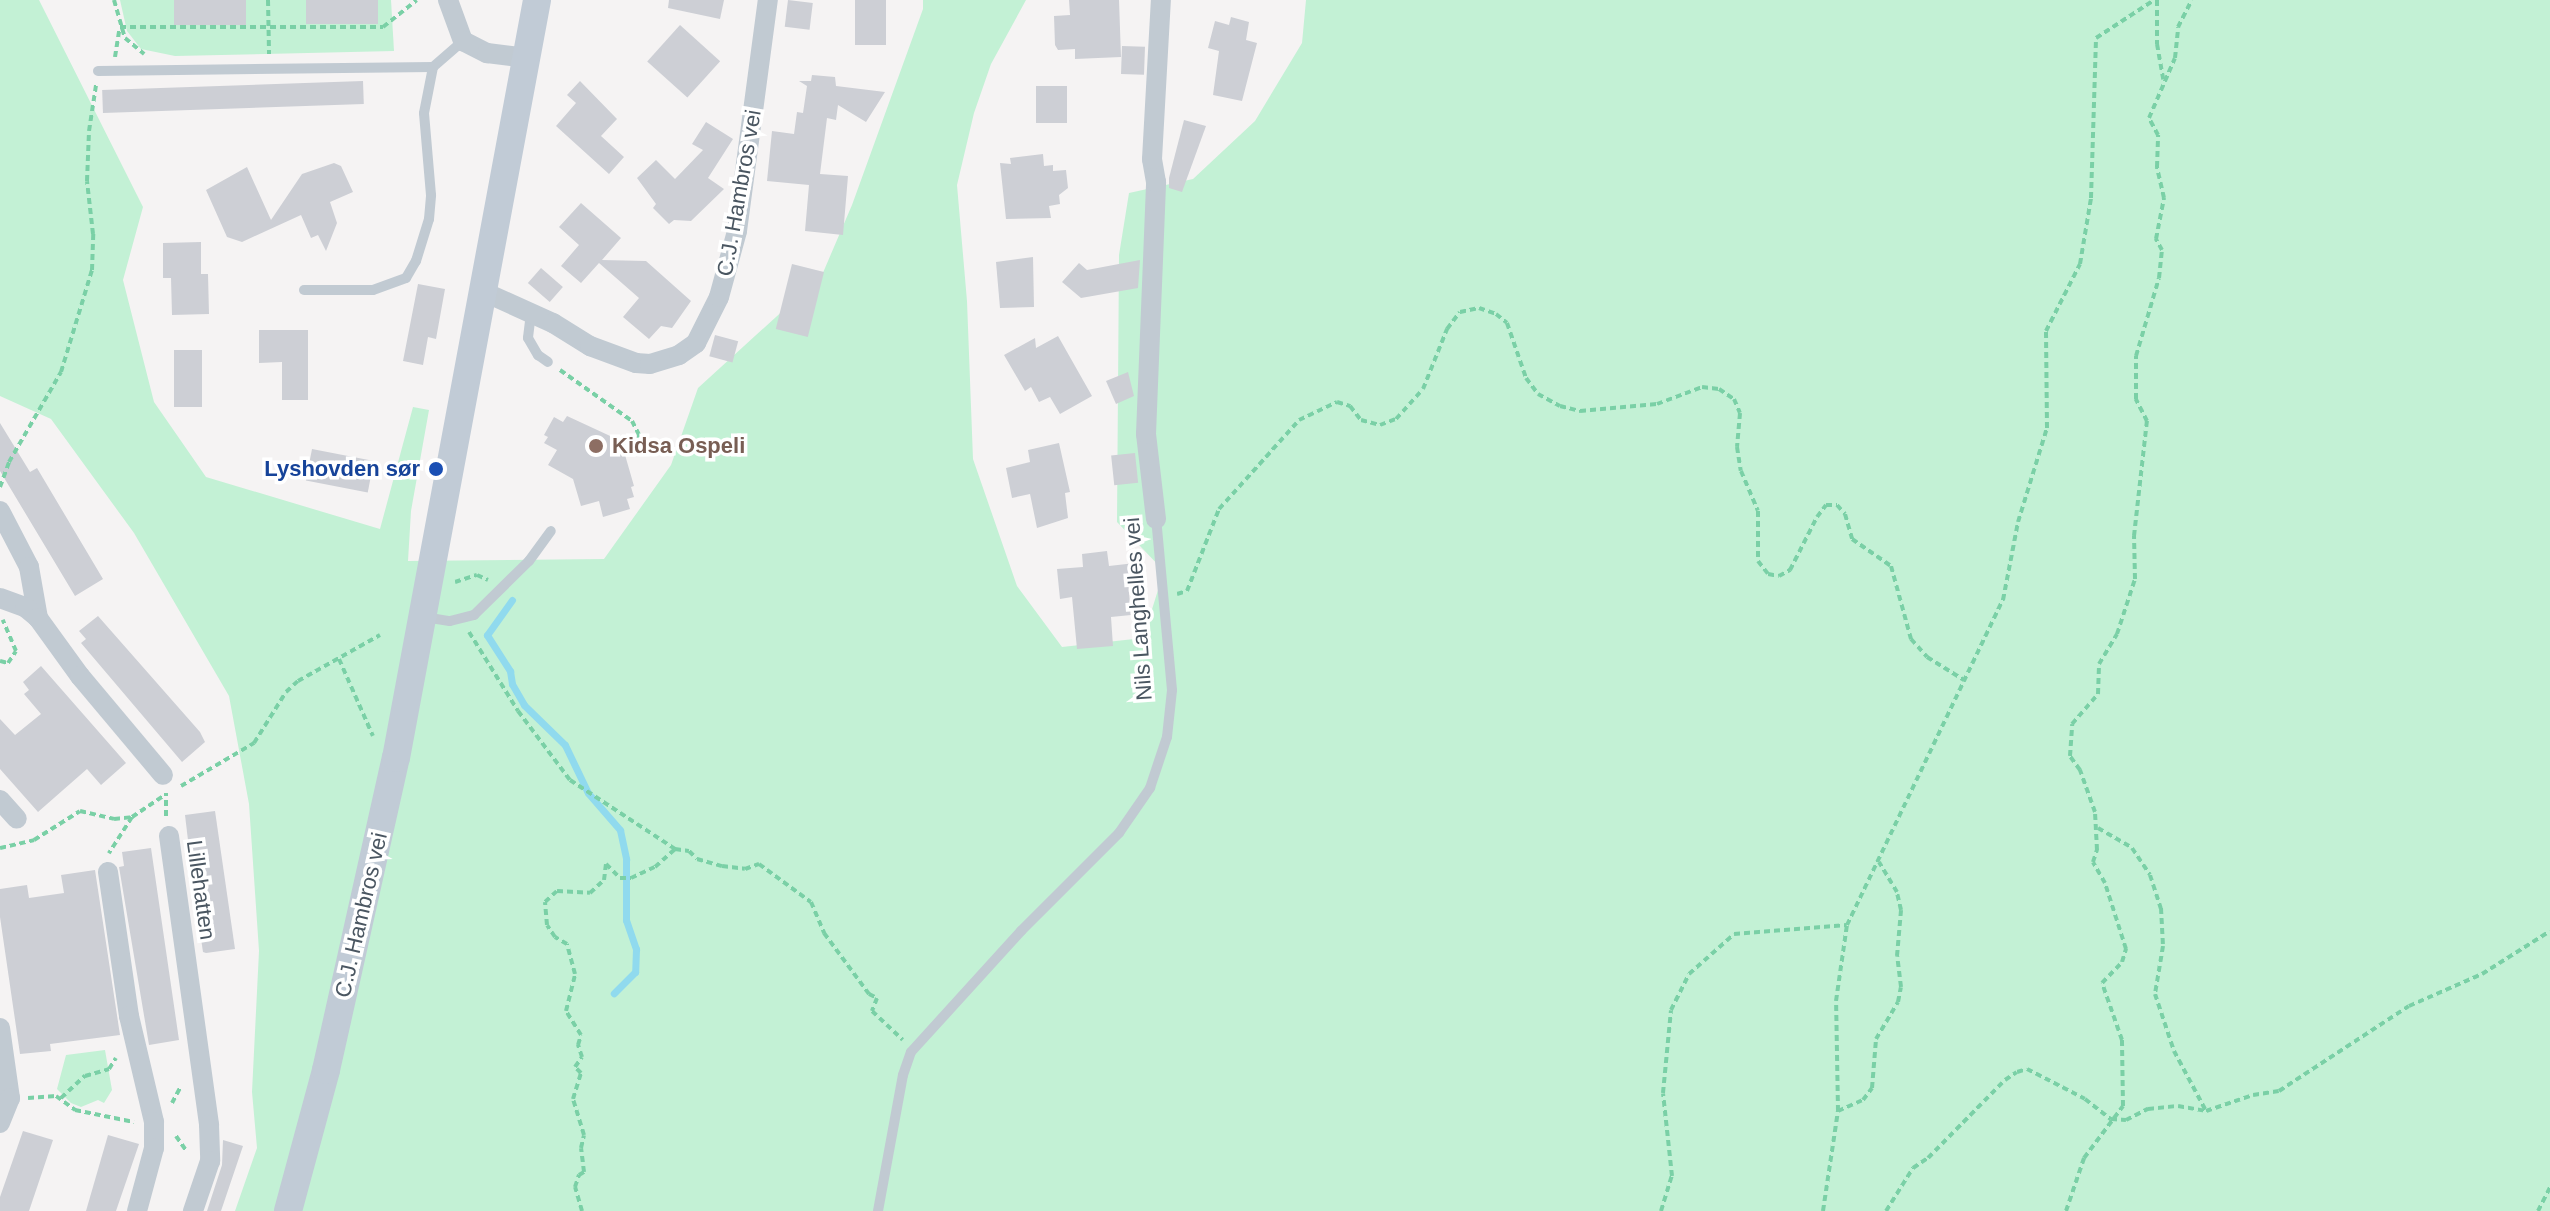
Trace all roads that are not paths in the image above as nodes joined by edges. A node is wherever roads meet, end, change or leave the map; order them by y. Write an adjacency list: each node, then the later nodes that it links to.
1 (448, 0): 5 (street)
2 (537, 0): 6 (main road, C.J. Hambros vei)
3 (768, 0): 11 (street, C.J. Hambros vei)
4 (1161, 0): 14 (street, Nils Langhelles vei)
5 (463, 41): 6 (street); 7 (lane)
6 (526, 58): 10 (main road, C.J. Hambros vei)
7 (433, 67): 8 (lane); 9 (lane)
8 (98, 71)
9 (304, 290)
10 (482, 291): 11 (street, C.J. Hambros vei); 17 (main road, C.J. Hambros vei)
11 (531, 313): 12 (lane)
12 (548, 362)
13 (0, 511): 18 (street)
14 (1156, 519): 29 (lane, Nils Langhelles vei)
15 (551, 531): 17 (lane)
16 (0, 598): 18 (street)
17 (422, 617): 28 (main road, C.J. Hambros vei)
18 (38, 618): 19 (street)
19 (165, 784)
20 (0, 800): 21 (street)
21 (17, 819)
22 (169, 836): 27 (street, Lillehatten)
23 (108, 872): 26 (street)
24 (0, 1028): 25 (street)
25 (0, 1123)
26 (137, 1211)
27 (193, 1211)
28 (288, 1211)
29 (878, 1211)

